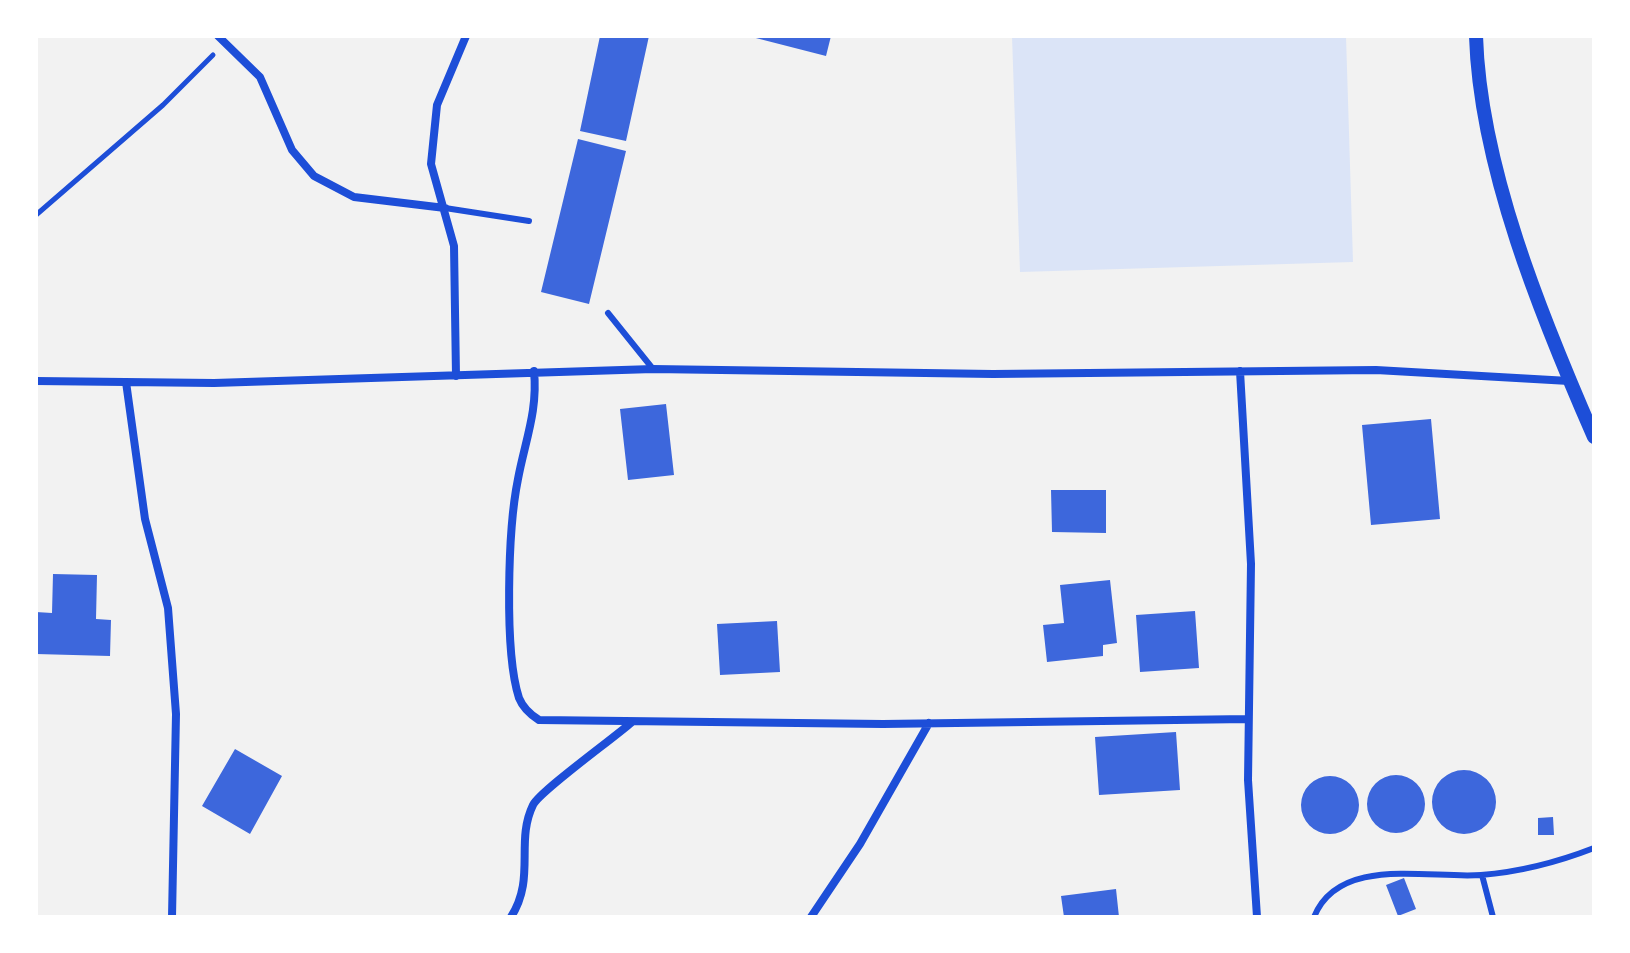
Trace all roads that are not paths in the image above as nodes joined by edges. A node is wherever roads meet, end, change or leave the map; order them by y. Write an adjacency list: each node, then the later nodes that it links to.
1 (466, 36): 4 (street)
2 (1476, 36): 12 (street)
3 (222, 39): 4 (street)
4 (445, 208): 5 (lane); 10 (street)
5 (529, 221)
6 (608, 313): 7 (lane)
7 (653, 369): 8 (street); 9 (street)
8 (534, 371): 10 (street); 16 (street)
9 (1240, 371): 12 (street); 15 (street)
10 (456, 376): 13 (street)
11 (36, 381): 13 (street)
12 (1569, 381): 14 (street)
13 (126, 382): 20 (street)
14 (1594, 437)
15 (1248, 719): 17 (street); 23 (street)
16 (632, 722): 17 (street); 21 (street)
17 (929, 723): 22 (street)
18 (1594, 848): 19 (lane)
19 (1482, 875): 24 (lane); 25 (lane)
20 (172, 917)
21 (511, 917)
22 (811, 917)
23 (1257, 917)
24 (1314, 917)
25 (1493, 917)

